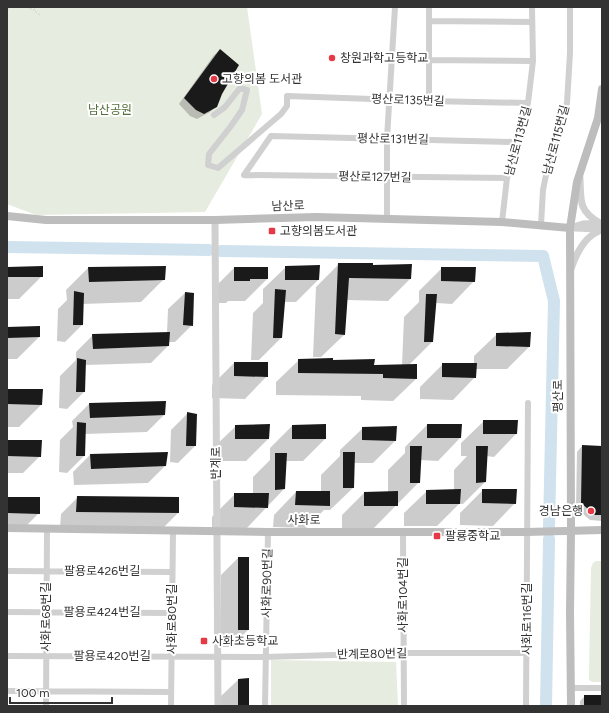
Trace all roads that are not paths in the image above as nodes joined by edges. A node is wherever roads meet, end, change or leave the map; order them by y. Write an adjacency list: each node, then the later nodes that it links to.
1 (395, 7): 10 (street)
2 (429, 7): 5 (street)
3 (532, 7): 6 (street, 남산로113번길)
4 (570, 7): 24 (street, 남산로115번길)
5 (429, 21): 6 (street); 7 (street)
6 (532, 22): 8 (street, 남산로113번길)
7 (429, 60): 8 (street); 11 (street)
8 (533, 61): 12 (street, 남산로113번길)
9 (602, 89): 16 (main road, 평산로)
10 (389, 99): 11 (street, 평산로135번길); 13 (street, 평산로135번길); 14 (street)
11 (429, 101): 12 (street, 평산로135번길)
12 (528, 103): 15 (street, 남산로113번길)
13 (214, 115)
14 (388, 138): 15 (street, 평산로131번길); 17 (street, 평산로131번길); 18 (street)
15 (515, 142): 19 (street, 남산로113번길)
16 (580, 173): 25 (street); 26 (main road, 평산로)
17 (244, 175): 18 (street, 평산로127번길)
18 (387, 177): 19 (street, 평산로127번길); 21 (street)
19 (507, 178): 23 (street, 남산로113번길)
20 (7, 216): 22 (main road, 남산로)
21 (387, 219): 22 (main road, 남산로); 23 (main road, 남산로)
22 (215, 220): 34 (street, 반계로)
23 (502, 222): 24 (main road, 남산로)
24 (541, 225): 26 (main road, 남산로)
25 (601, 226): 26 (street); 27 (street)
26 (570, 228): 27 (main road, 평산로)
27 (570, 273): 33 (main road, 평산로)
28 (528, 403): 37 (street, 사화로116번길)
29 (7, 528): 30 (main road, 사화로)
30 (47, 528): 32 (main road, 사화로); 39 (street, 사화로68번길)
31 (602, 530): 33 (main road, 사화로)
32 (173, 531): 34 (main road, 사화로); 40 (street, 사화로80번길)
33 (571, 531): 37 (main road, 사화로); 51 (main road, 평산로)
34 (217, 532): 35 (main road, 사화로); 49 (street, 반계로)
35 (268, 532): 36 (main road, 사화로); 50 (street, 사화로90번길)
36 (403, 532): 37 (main road, 사화로); 44 (street, 사화로104번길)
37 (528, 532): 45 (street, 사화로116번길)
38 (7, 571): 39 (street, 팔용로426번길)
39 (47, 571): 40 (street, 팔용로426번길); 42 (street, 사화로68번길)
40 (172, 572): 43 (street, 사화로80번길)
41 (7, 612): 42 (street, 팔용로424번길)
42 (46, 612): 43 (street, 팔용로424번길); 47 (street, 사화로68번길)
43 (172, 613): 48 (street, 사화로80번길)
44 (404, 653): 45 (street, 반계로80번길); 50 (street, 반계로80번길); 60 (street, 사화로104번길)
45 (527, 653): 61 (street, 사화로116번길)
46 (7, 656): 47 (street, 팔용로420번길)
47 (46, 656): 48 (street, 팔용로420번길); 54 (street, 사화로68번길)
48 (172, 657): 49 (street, 팔용로420번길); 55 (street, 사화로80번길)
49 (217, 657): 50 (street, 반계로80번길); 58 (street, 반계로)
50 (265, 657): 59 (street, 사화로90번길)
51 (571, 688): 52 (street); 62 (main road, 평산로)
52 (602, 688)
53 (7, 691): 54 (street)
54 (45, 692): 55 (street); 56 (street, 사화로68번길)
55 (171, 692): 57 (street, 사화로80번길)
56 (46, 706)
57 (171, 706)
58 (218, 706)
59 (265, 706)
60 (404, 706)
61 (526, 706)
62 (571, 706)

